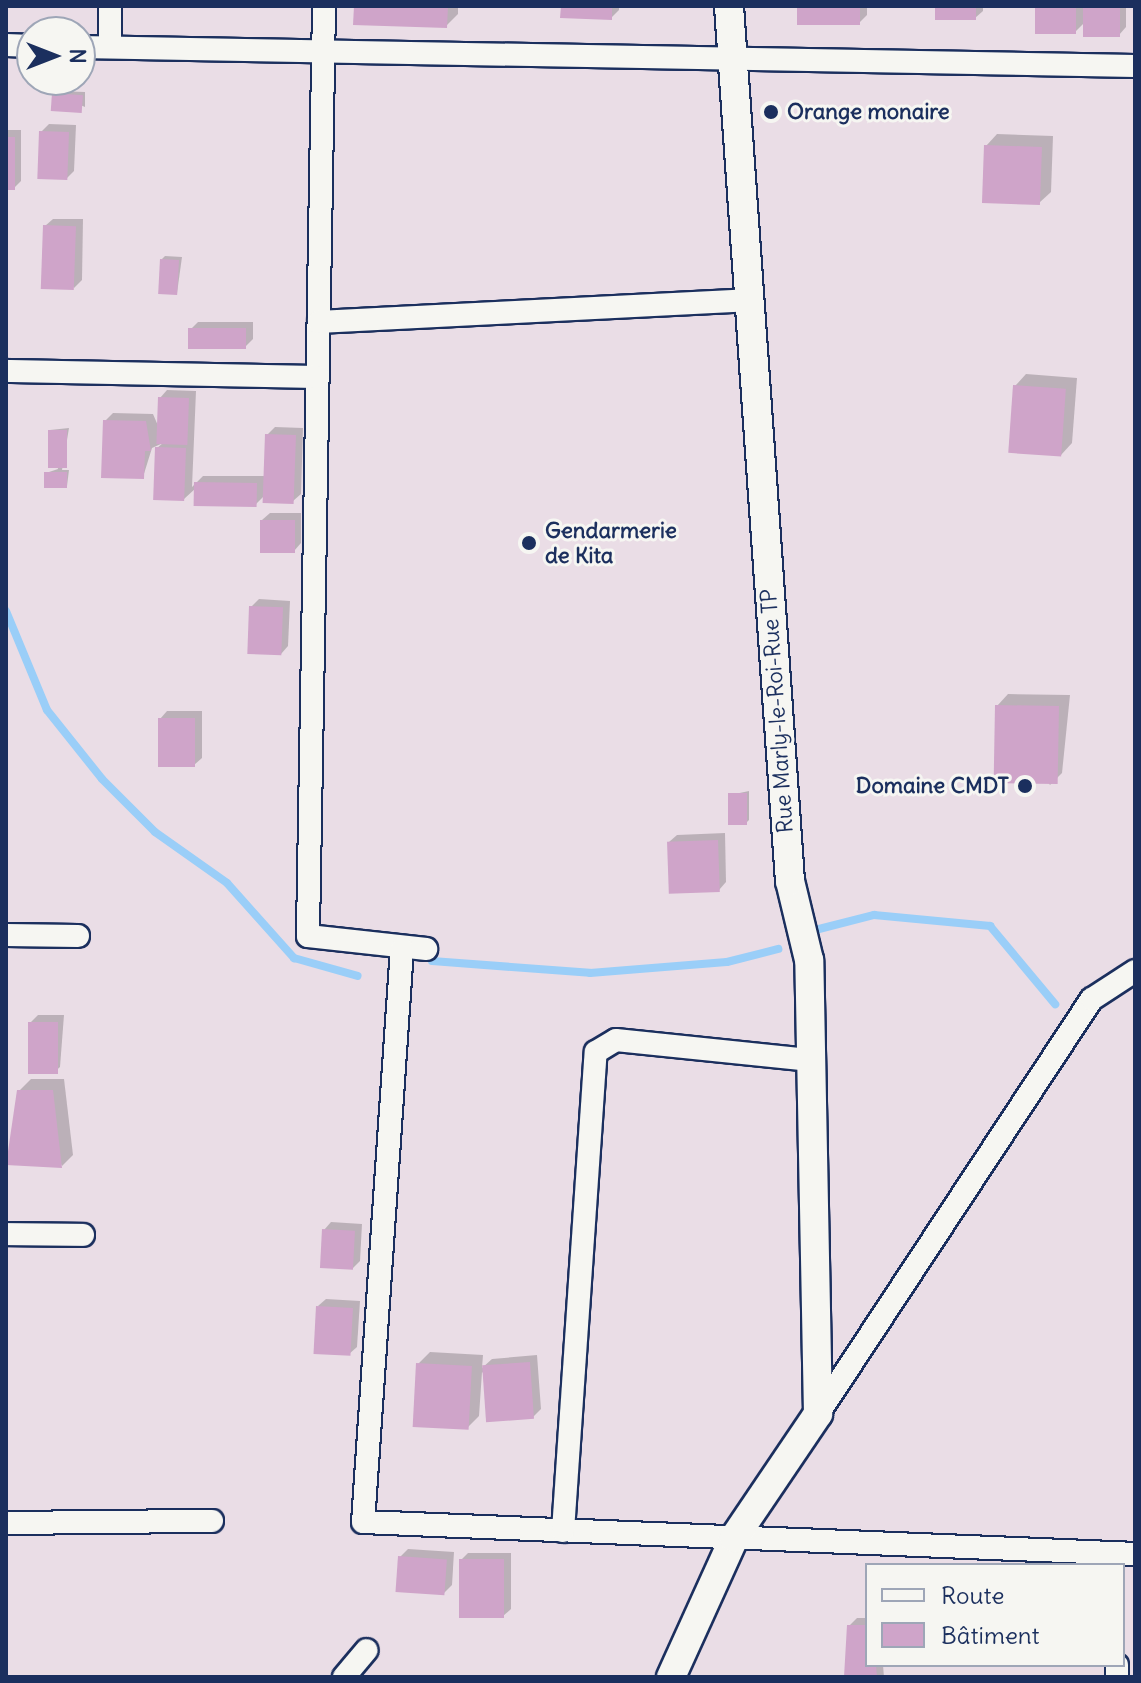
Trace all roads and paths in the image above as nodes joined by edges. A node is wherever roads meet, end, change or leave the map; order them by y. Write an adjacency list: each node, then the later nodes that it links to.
1 (110, 6): 5 (street)
2 (324, 6): 6 (street)
3 (729, 6): 7 (street, Rue Marly-le-Roi-Rue TP)
4 (96, 47): 5 (street)
5 (110, 47): 6 (street)
6 (324, 51): 7 (street); 10 (street)
7 (730, 59): 8 (street); 9 (street, Rue Marly-le-Roi-Rue TP)
8 (1135, 66)
9 (746, 300): 10 (street); 18 (street, Rue Marly-le-Roi-Rue TP)
10 (319, 322): 12 (street)
11 (6, 371): 12 (street)
12 (318, 377): 15 (street)
13 (6, 935): 14 (street)
14 (78, 936)
15 (402, 949): 16 (street); 24 (street)
16 (426, 949)
17 (1135, 971): 21 (street)
18 (811, 1060): 21 (street, Rue Marly-le-Roi-Rue TP); 24 (street)
19 (6, 1234): 20 (street)
20 (83, 1235)
21 (818, 1414): 25 (street)
22 (212, 1521): 23 (street)
23 (6, 1523)
24 (563, 1531): 25 (street)
25 (734, 1538): 26 (street); 29 (street)
26 (1126, 1558)
27 (367, 1650): 28 (street)
28 (344, 1677)
29 (671, 1677)

